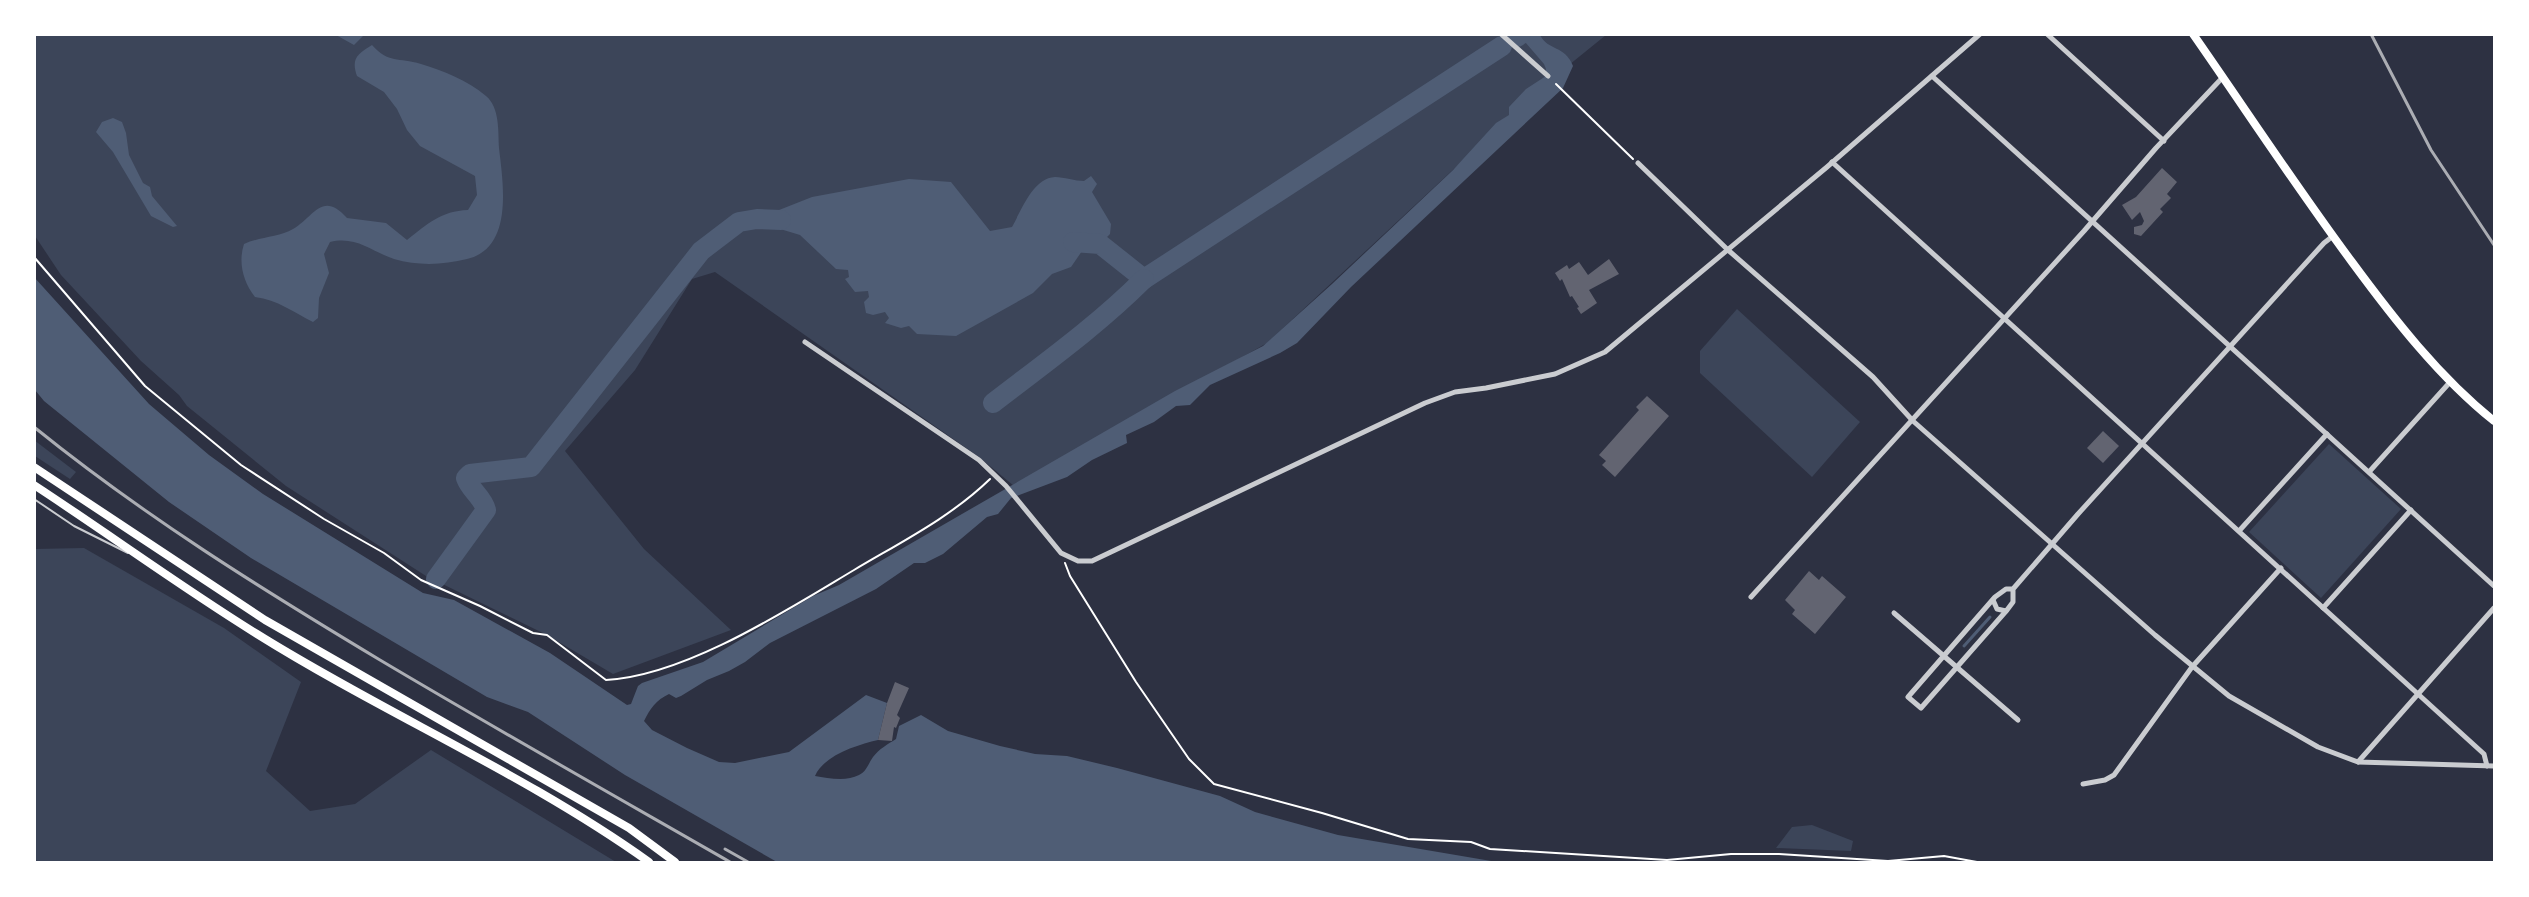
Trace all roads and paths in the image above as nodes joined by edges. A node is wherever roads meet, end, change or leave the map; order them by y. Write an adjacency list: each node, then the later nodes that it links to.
1 (1502, 34): 5 (street)
2 (1980, 34): 6 (street)
3 (2047, 34): 9 (street)
4 (2193, 34): 7 (main road)
5 (1548, 76)
6 (1932, 76): 10 (street); 12 (street)
7 (2223, 77): 9 (street); 13 (main road)
8 (1556, 84): 11 (path)
9 (2161, 143): 12 (street)
10 (1833, 162): 14 (street); 16 (street)
11 (1638, 163): 14 (street)
12 (2092, 220): 16 (street); 18 (street)
13 (2333, 236): 18 (street); 19 (main road)
14 (1728, 250): 20 (street); 33 (street)
15 (34, 257): 26 (path)
16 (2004, 318): 20 (street); 23 (street)
17 (805, 342): 26 (street)
18 (2230, 346): 22 (street); 23 (street)
19 (2451, 381): 21 (main road); 25 (street)
20 (1913, 420): 31 (street); 37 (street)
21 (2494, 421)
22 (2327, 434): 25 (street); 30 (street)
23 (2143, 443): 30 (street); 31 (street)
24 (34, 467): 53 (main road)
25 (2368, 472): 29 (street)
26 (995, 474): 33 (street)
27 (34, 485): 32 (main road)
28 (34, 499): 32 (lane)
29 (2411, 510): 35 (street); 39 (street)
30 (2239, 531): 34 (street)
31 (2052, 544): 36 (street); 44 (street)
32 (137, 553): 52 (main road)
33 (1060, 553): 54 (path)
34 (2281, 568): 39 (street); 44 (street)
35 (2494, 586)
36 (2013, 589): 38 (street); 41 (street)
37 (1751, 597)
38 (1994, 598): 41 (street); 43 (street)
39 (2323, 608): 46 (street)
40 (2494, 608): 46 (street)
41 (2007, 610): 45 (street)
42 (1893, 613): 43 (street)
43 (1944, 656): 45 (street); 45 (street)
44 (2192, 666): 48 (street); 51 (street)
45 (1957, 667): 47 (street)
46 (2417, 695): 48 (street); 49 (street)
47 (2018, 720)
48 (2358, 762): 49 (street)
49 (2487, 766): 50 (street)
50 (2494, 766)
51 (2083, 784)
52 (649, 862)
53 (675, 862)
54 (1977, 862)

